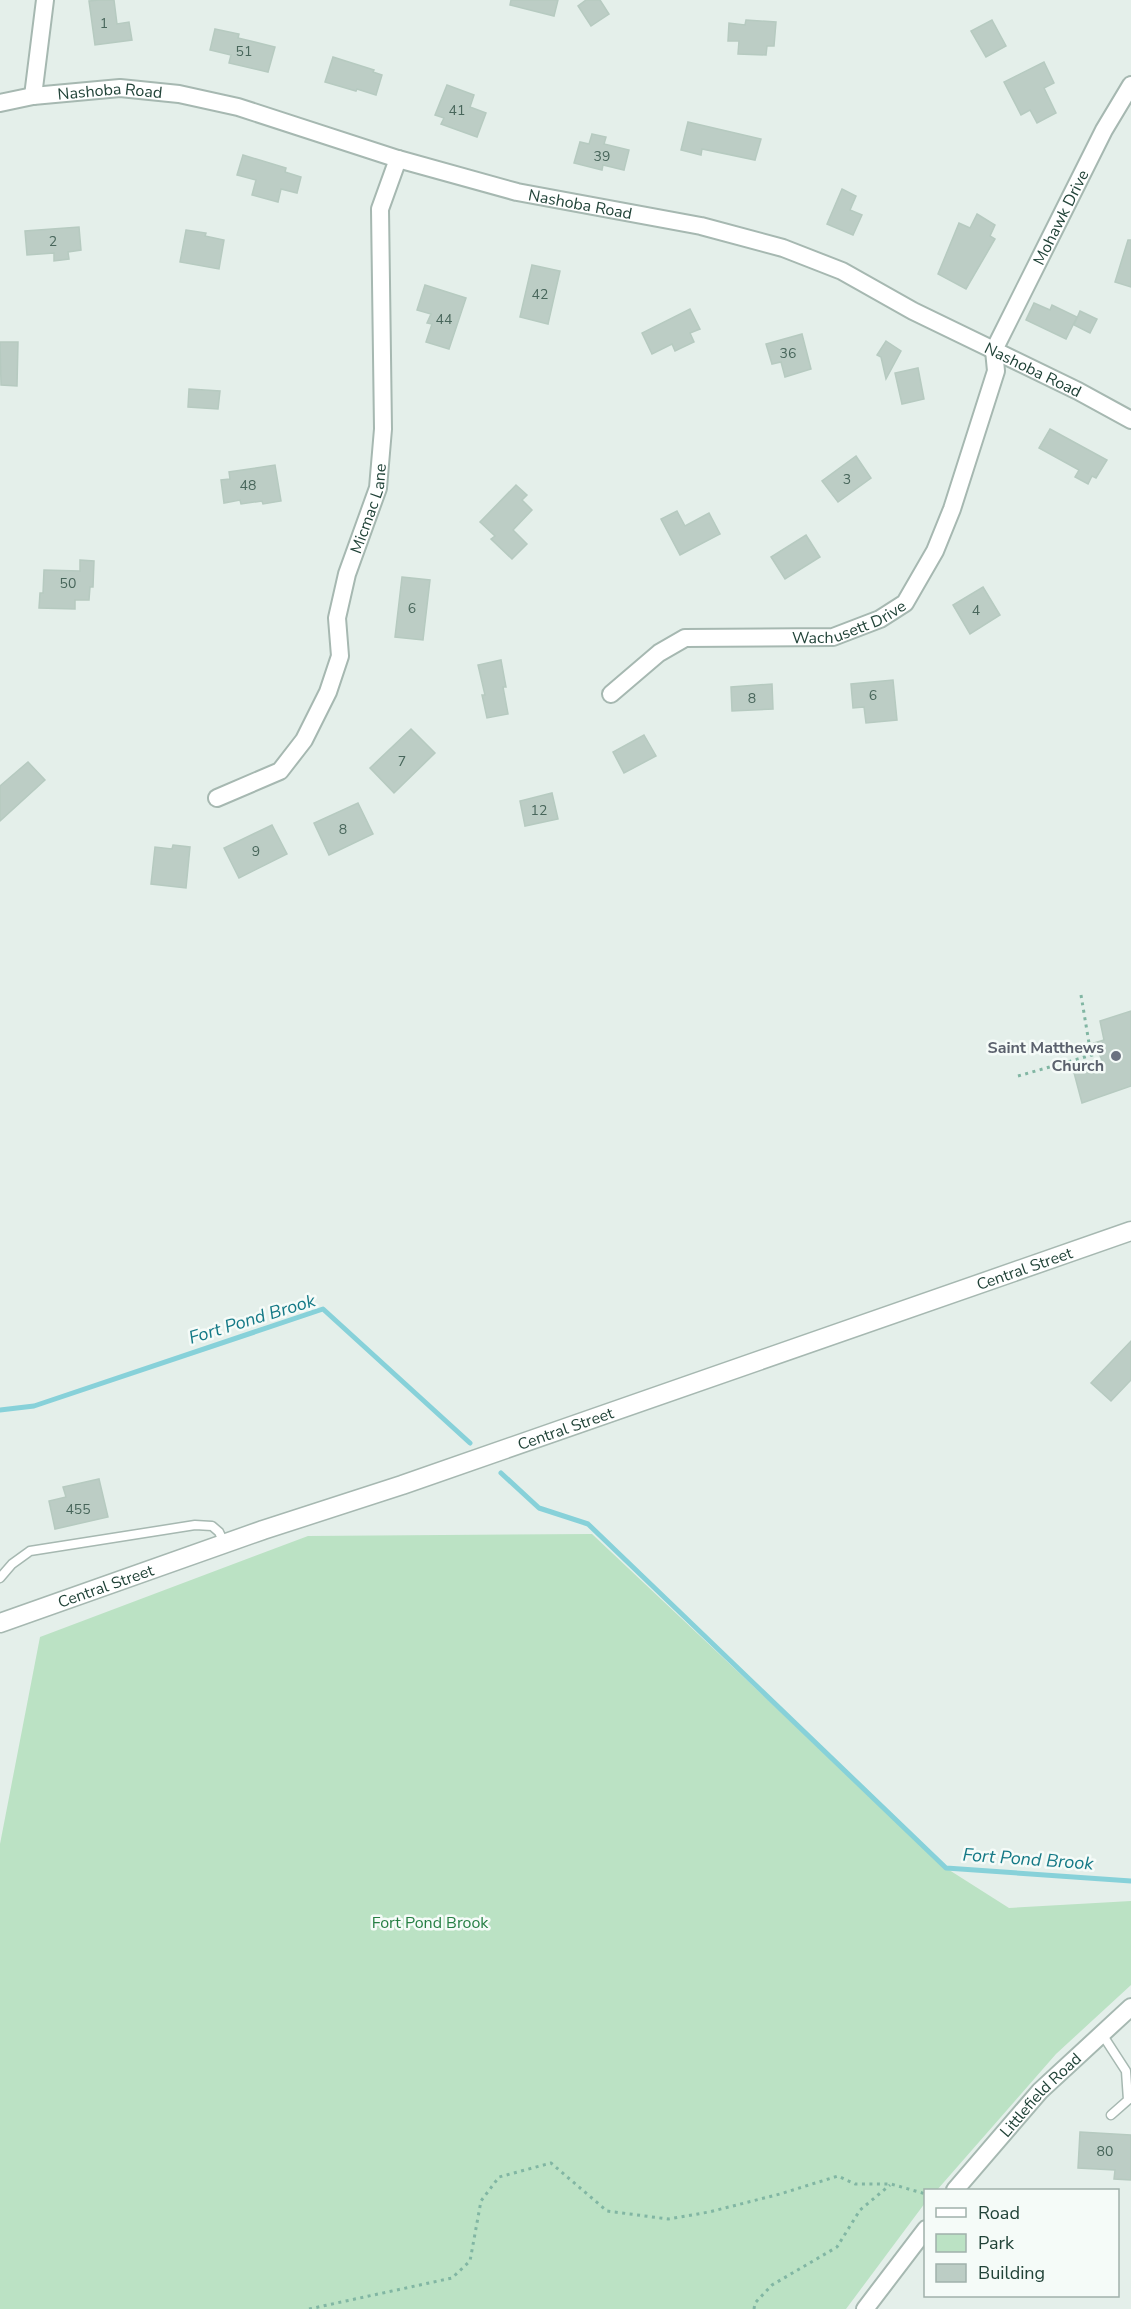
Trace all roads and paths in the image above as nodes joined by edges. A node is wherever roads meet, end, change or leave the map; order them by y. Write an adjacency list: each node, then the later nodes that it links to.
1 (45, 0): 3 (street)
2 (1131, 85): 6 (street, Mohawk Drive)
3 (33, 96): 4 (street, Nashoba Road); 5 (street, Nashoba Road)
4 (0, 102)
5 (398, 159): 6 (street, Nashoba Road); 9 (street, Micmac Lane)
6 (994, 350): 7 (street, Nashoba Road); 8 (street, Wachusett Drive)
7 (1131, 420)
8 (611, 694)
9 (217, 798)
10 (1081, 995): 12 (path)
11 (1099, 1053): 12 (path)
12 (1091, 1055): 13 (path)
13 (1018, 1076)
14 (1131, 1231): 15 (street, Central Street)
15 (226, 1545): 16 (lane); 17 (street, Central Street)
16 (0, 1578)
17 (0, 1623)
18 (1131, 2007): 19 (street, Littlefield Road)
19 (1102, 2034): 20 (lane); 22 (street, Littlefield Road)
20 (1111, 2115)
21 (891, 2184): 23 (path); 25 (path); 26 (path)
22 (956, 2189)
23 (924, 2193)
24 (924, 2232): 27 (street)
25 (309, 2309)
26 (754, 2309)
27 (865, 2309)

